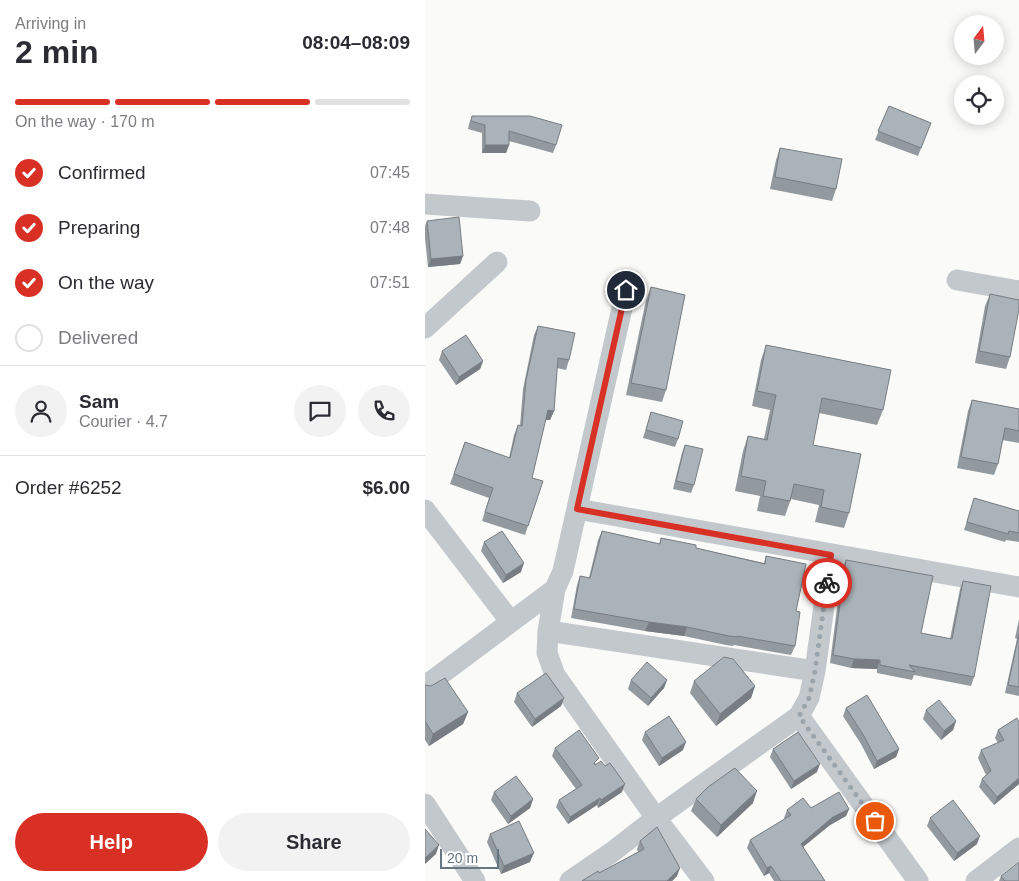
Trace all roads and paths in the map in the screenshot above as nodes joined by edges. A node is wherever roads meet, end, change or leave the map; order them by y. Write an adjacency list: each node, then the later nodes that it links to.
1 (425, 204): 2 (street)
2 (530, 211)
3 (497, 262): 7 (street)
4 (957, 280): 6 (street)
5 (626, 290): 8 (street)
6 (1019, 291)
7 (425, 328)
8 (577, 509): 10 (street); 12 (street)
9 (425, 510): 13 (street)
10 (831, 555): 11 (street); 15 (street)
11 (1019, 587)
12 (555, 589): 13 (street); 14 (street)
13 (511, 622): 16 (street)
14 (548, 631): 15 (street); 19 (street)
15 (815, 671): 17 (street)
16 (425, 686)
17 (799, 716): 19 (street); 24 (street)
18 (425, 804): 21 (street)
19 (656, 818): 22 (street); 23 (street)
20 (1019, 848): 25 (street)
21 (475, 881)
22 (570, 881)
23 (704, 881)
24 (918, 881)
25 (976, 881)

